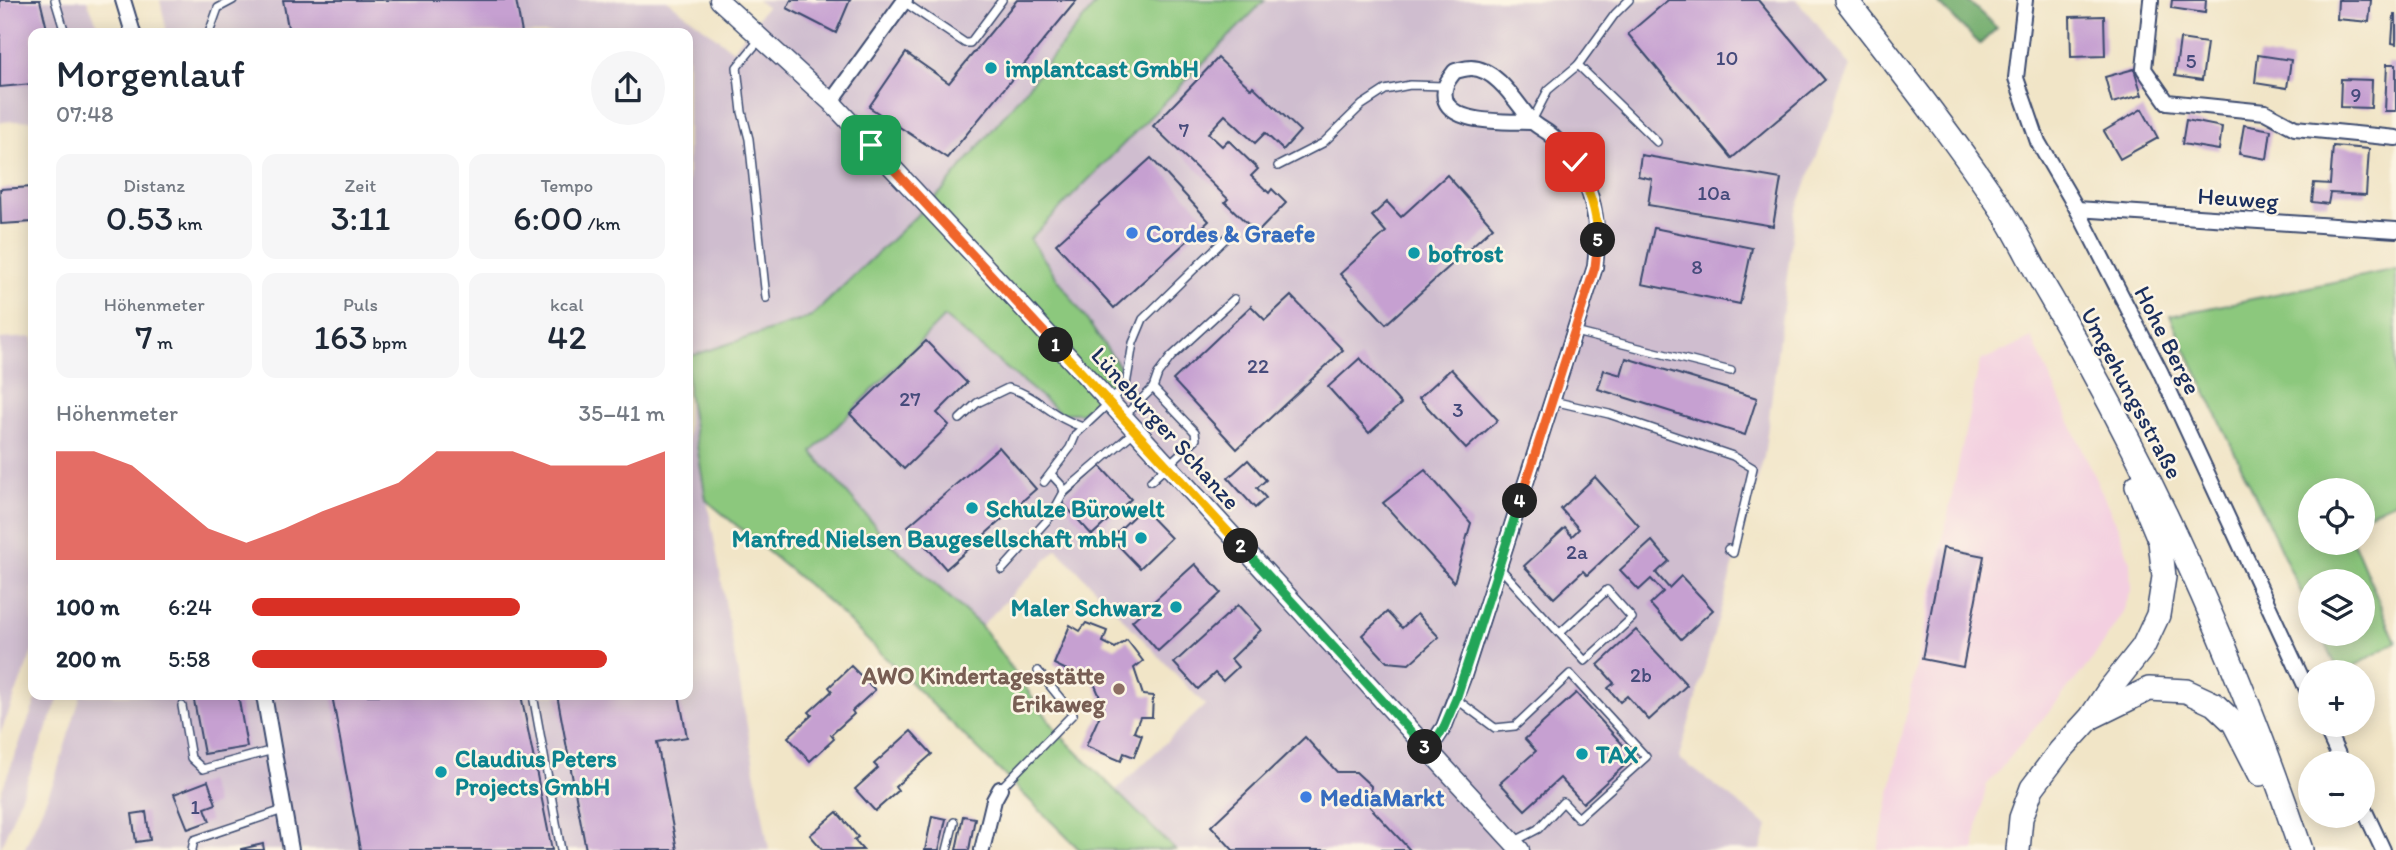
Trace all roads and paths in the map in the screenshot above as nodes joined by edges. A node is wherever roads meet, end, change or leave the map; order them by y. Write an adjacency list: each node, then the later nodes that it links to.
1 (55, 0): 11 (lane)
2 (123, 0): 12 (street)
3 (233, 0): 13 (lane)
4 (719, 0): 14 (street, Lüneburger Schanze)
5 (1002, 0): 10 (lane)
6 (1629, 0): 15 (lane)
7 (1846, 0): 28 (main road, Umgehungsstraße)
8 (2025, 0): 22 (street, Hohe Berge)
9 (2151, 0): 19 (street)
10 (905, 1): 17 (street)
11 (63, 28)
12 (131, 28)
13 (211, 28)
14 (761, 38): 17 (street, Lüneburger Schanze); 25 (lane)
15 (1578, 65): 18 (lane); 20 (lane)
16 (1445, 86): 18 (street); 18 (street); 21 (lane)
17 (831, 102): 32 (street, Lüneburger Schanze)
18 (1531, 122): 27 (street)
19 (2396, 138)
20 (1657, 142)
21 (1278, 166)
22 (2077, 209): 23 (street, Heuweg); 45 (street, Hohe Berge)
23 (2396, 230)
24 (1226, 238): 32 (lane)
25 (766, 298)
26 (1234, 299): 30 (lane)
27 (1575, 332): 29 (lane); 31 (street)
28 (2072, 332): 51 (main road); 66 (main road, Umgehungsstraße)
29 (1731, 371)
30 (1153, 388): 34 (lane); 36 (lane)
31 (1553, 401): 41 (lane); 42 (street)
32 (1109, 403): 34 (street, Lüneburger Schanze); 35 (lane)
33 (960, 419): 35 (lane)
34 (1129, 424): 36 (street, Lüneburger Schanze); 40 (lane)
35 (1083, 427): 37 (lane)
36 (1167, 467): 38 (lane); 53 (street, Lüneburger Schanze)
37 (1051, 474): 39 (lane); 40 (lane)
38 (1151, 481)
39 (1044, 482)
40 (1064, 492): 43 (lane)
41 (1728, 549)
42 (1498, 567): 44 (lane); 47 (street)
43 (1002, 570)
44 (1560, 633): 44 (lane)
45 (2298, 669)
46 (1038, 671): 54 (lane)
47 (1456, 699): 53 (street); 58 (lane)
48 (265, 700): 52 (street)
49 (534, 700): 61 (lane)
50 (182, 706): 52 (lane)
51 (2091, 717): 64 (main road); 65 (main road)
52 (274, 750): 55 (street)
53 (1429, 751): 58 (street, Lüneburger Schanze)
54 (1000, 789): 63 (street)
55 (284, 810): 59 (lane); 60 (street)
56 (954, 822): 62 (lane)
57 (2373, 828): 67 (street)
58 (1517, 846)
59 (192, 850)
60 (290, 850)
61 (561, 850)
62 (947, 850)
63 (982, 850)
64 (2018, 850)
65 (2295, 850)
66 (2301, 850)
67 (2384, 850)

